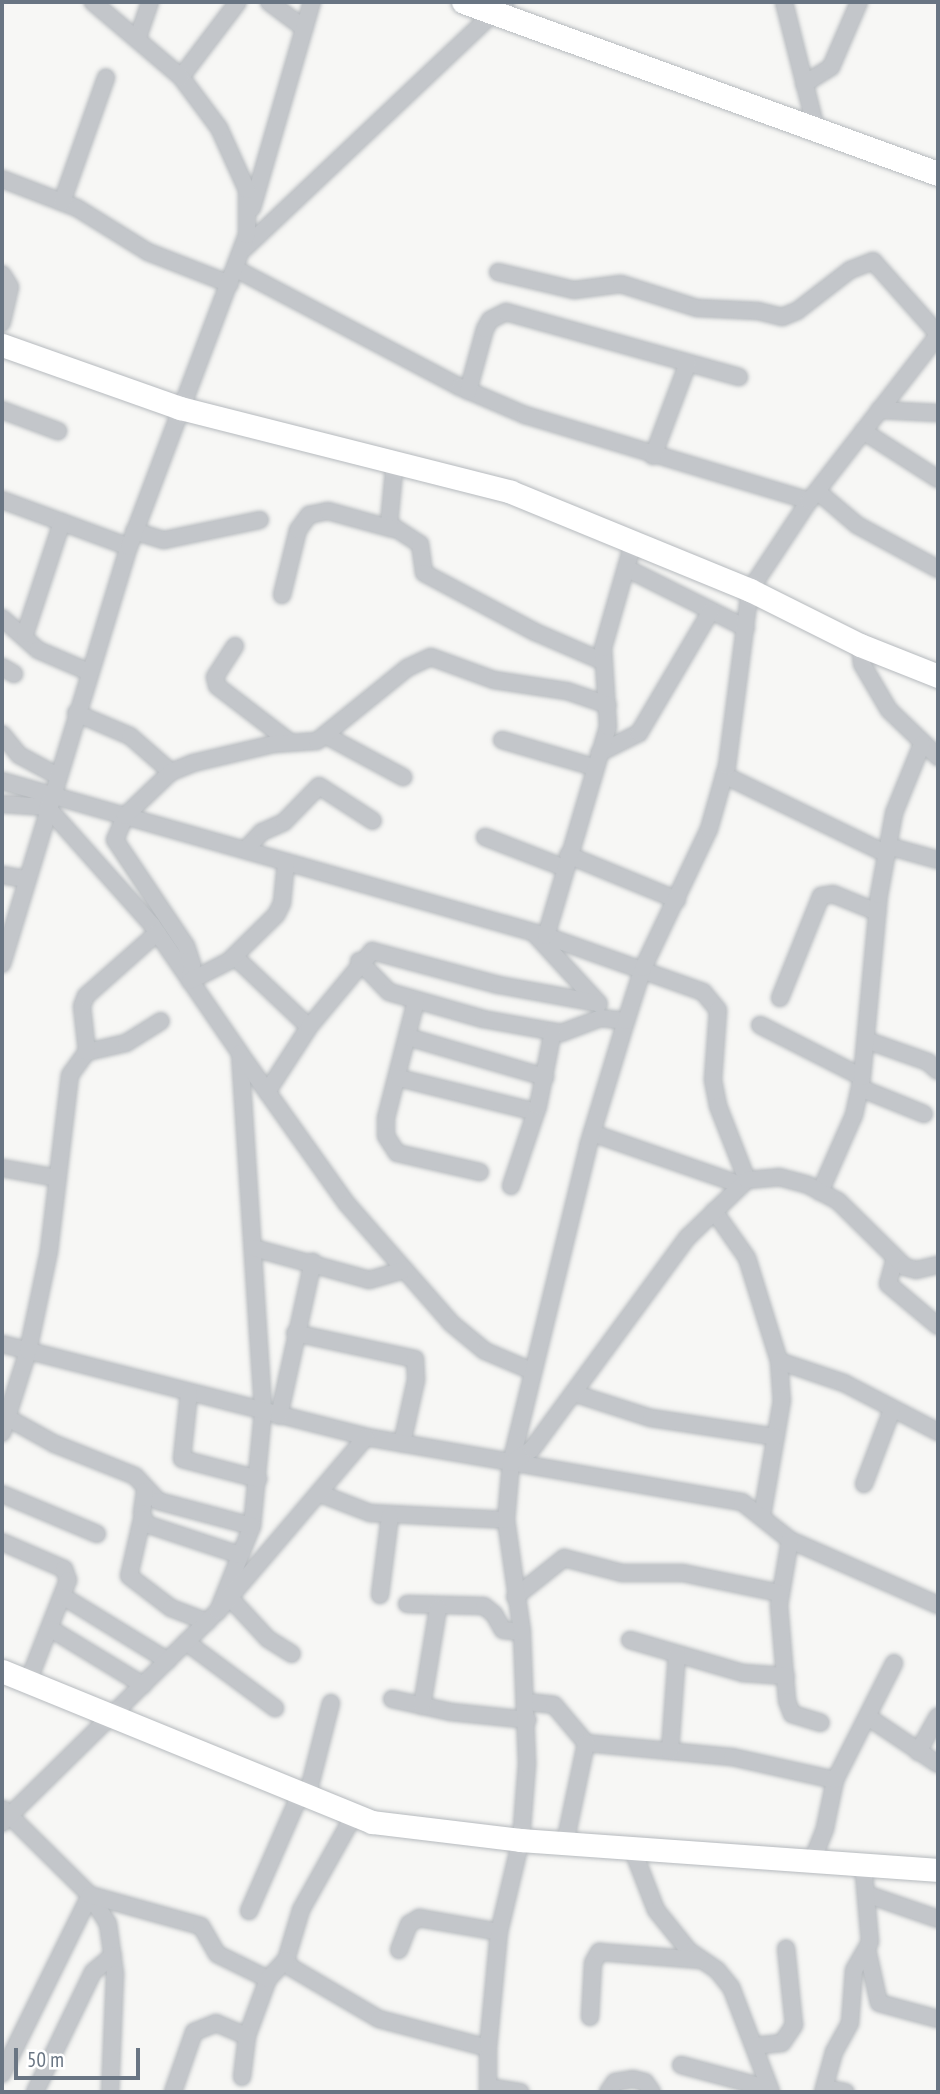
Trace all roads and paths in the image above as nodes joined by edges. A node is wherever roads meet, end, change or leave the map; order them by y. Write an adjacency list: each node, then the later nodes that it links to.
1 (93, 2): 11 (street)
2 (150, 2): 11 (street)
3 (238, 2): 12 (street)
4 (269, 2): 10 (street)
5 (312, 2): 10 (street)
6 (464, 2): 9 (main road)
7 (785, 2): 14 (street)
8 (859, 2): 14 (street)
9 (501, 8): 15 (main road); 20 (street)
10 (304, 28): 19 (street)
11 (138, 37): 12 (street)
12 (181, 77): 19 (street)
13 (106, 78): 18 (street)
14 (804, 83): 15 (street)
15 (817, 132): 16 (main road)
16 (938, 174)
17 (2, 179): 18 (street)
18 (62, 202): 23 (street)
19 (249, 216): 20 (street)
20 (243, 249): 23 (street)
21 (498, 272): 25 (street)
22 (2, 274): 24 (street)
23 (233, 276): 30 (street); 31 (street)
24 (2, 323)
25 (938, 335): 27 (street)
26 (2, 345): 31 (street)
27 (933, 352): 33 (street)
28 (688, 363): 29 (street); 30 (street); 37 (street)
29 (739, 377)
30 (468, 391): 37 (street)
31 (180, 408): 38 (street); 45 (street)
32 (2, 410): 35 (street)
33 (878, 410): 34 (street); 36 (street)
34 (938, 413)
35 (58, 430)
36 (863, 431): 39 (street); 40 (street)
37 (653, 456): 40 (street)
38 (395, 460): 44 (street); 46 (street)
39 (938, 479)
40 (813, 496): 48 (street); 49 (street)
41 (2, 500): 43 (street)
42 (260, 520): 45 (street)
43 (62, 523): 45 (street); 54 (street)
44 (393, 529): 50 (street); 57 (street)
45 (132, 539): 58 (street)
46 (634, 540): 47 (street); 49 (street)
47 (626, 568): 51 (street); 57 (street)
48 (938, 569)
49 (750, 590): 53 (street); 56 (street)
50 (282, 595)
51 (711, 611): 53 (street); 68 (street)
52 (2, 618): 54 (street)
53 (746, 628): 71 (street)
54 (25, 634): 58 (street)
55 (235, 646): 65 (street)
56 (860, 646): 59 (street); 66 (street)
57 (602, 662): 60 (street)
58 (89, 672): 61 (street)
59 (938, 676)
60 (608, 705): 63 (street); 68 (street)
61 (76, 713): 69 (street); 70 (street)
62 (2, 734): 70 (street)
63 (325, 735): 65 (street); 72 (street)
64 (502, 740): 68 (street)
65 (290, 742): 69 (street)
66 (922, 744): 67 (street); 80 (street)
67 (938, 757)
68 (597, 760): 83 (street)
69 (171, 772): 76 (street)
70 (56, 775): 74 (street)
71 (724, 775): 80 (street); 86 (street)
72 (402, 777)
73 (2, 781): 74 (street)
74 (48, 801): 75 (street); 76 (street); 85 (street); 88 (street)
75 (2, 804)
76 (125, 816): 79 (street); 94 (street)
77 (373, 821): 79 (street)
78 (485, 837): 83 (street)
79 (245, 850): 82 (street)
80 (887, 850): 81 (street); 87 (street)
81 (938, 860)
82 (286, 862): 89 (street); 90 (street)
83 (566, 862): 86 (street); 89 (street)
84 (2, 875): 85 (street)
85 (25, 879): 92 (street)
86 (677, 900): 93 (street)
87 (877, 912): 95 (street); 104 (street)
88 (157, 933): 94 (street); 105 (street)
89 (539, 934): 93 (street); 97 (street)
90 (234, 956): 94 (street); 101 (street)
91 (359, 961): 96 (street); 97 (street); 101 (street)
92 (2, 964)
93 (643, 968): 98 (street); 118 (street)
94 (190, 981): 106 (street)
95 (780, 998)
96 (416, 1001): 102 (street); 103 (street)
97 (598, 1003): 98 (street)
98 (621, 1020): 102 (street); 114 (street)
99 (161, 1021): 105 (street)
100 (760, 1025): 110 (street)
101 (309, 1027): 111 (street)
102 (553, 1031): 108 (street)
103 (408, 1037): 108 (street); 109 (street)
104 (866, 1040): 107 (street); 110 (street)
105 (87, 1052): 117 (street)
106 (240, 1053): 111 (street); 122 (street)
107 (938, 1071)
108 (545, 1077): 112 (street)
109 (398, 1078): 112 (street); 116 (street)
110 (861, 1083): 113 (street); 120 (street)
111 (267, 1092): 126 (street)
112 (536, 1112): 119 (street)
113 (924, 1114)
114 (592, 1133): 118 (street); 132 (street)
115 (2, 1168): 117 (street)
116 (480, 1172)
117 (57, 1178): 130 (street)
118 (744, 1182): 120 (street); 121 (street)
119 (511, 1186)
120 (820, 1192): 123 (street)
121 (714, 1211): 131 (street); 134 (street)
122 (254, 1248): 124 (street); 136 (street)
123 (895, 1258): 125 (street); 127 (street)
124 (313, 1262): 126 (street); 128 (street)
125 (938, 1265)
126 (405, 1270): 132 (street)
127 (938, 1326)
128 (295, 1333): 136 (street); 141 (street)
129 (2, 1344): 130 (street)
130 (28, 1351): 133 (street); 137 (street)
131 (779, 1361): 135 (street); 140 (street)
132 (532, 1371): 142 (street)
133 (189, 1393): 136 (street); 143 (street)
134 (573, 1393): 140 (street); 142 (street)
135 (892, 1410): 138 (street); 144 (street)
136 (271, 1414): 139 (street); 143 (street)
137 (5, 1425): 145 (street)
138 (938, 1432)
139 (366, 1437): 141 (street); 147 (street)
140 (776, 1437): 149 (street)
141 (402, 1443): 142 (street)
142 (510, 1463): 149 (street); 151 (street)
143 (258, 1479): 152 (street)
144 (863, 1484)
145 (145, 1491): 150 (street); 152 (street)
146 (2, 1494): 153 (street)
147 (321, 1494): 148 (street); 161 (street)
148 (390, 1516): 151 (street); 158 (street)
149 (762, 1516): 154 (street)
150 (142, 1519): 156 (street); 165 (street)
151 (506, 1520): 160 (street)
152 (252, 1526): 156 (street)
153 (97, 1534)
154 (790, 1540): 157 (street); 163 (street)
155 (2, 1542): 159 (street)
156 (240, 1555): 165 (street)
157 (780, 1593): 160 (street); 175 (street)
158 (380, 1595)
159 (64, 1597): 166 (street); 172 (street)
160 (515, 1597): 167 (street)
161 (230, 1598): 165 (street); 170 (street)
162 (407, 1604): 164 (street)
163 (938, 1605)
164 (438, 1608): 167 (street); 181 (street)
165 (212, 1617): 169 (street)
166 (51, 1629): 176 (street); 177 (street)
167 (522, 1632): 179 (street)
168 (630, 1640): 171 (street)
169 (186, 1642): 172 (street); 182 (street)
170 (292, 1654)
171 (677, 1654): 175 (street); 189 (street)
172 (168, 1661): 177 (street)
173 (894, 1662): 184 (street)
174 (2, 1671): 176 (street)
175 (786, 1676): 187 (street)
176 (28, 1682): 185 (street)
177 (143, 1685): 185 (street)
178 (392, 1699): 181 (street)
179 (527, 1702): 186 (street); 188 (street)
180 (331, 1703): 193 (street)
181 (422, 1706): 186 (street)
182 (275, 1707)
183 (938, 1716): 190 (street)
184 (868, 1717): 190 (street); 192 (street)
185 (109, 1718): 193 (street); 194 (street)
186 (528, 1720): 196 (street)
187 (821, 1723)
188 (586, 1743): 189 (street); 197 (street)
189 (670, 1751): 192 (street)
190 (918, 1752): 191 (street)
191 (938, 1764)
192 (835, 1780): 199 (street)
193 (304, 1795): 195 (street); 204 (street)
194 (4, 1815): 203 (street)
195 (354, 1815): 196 (street); 211 (street)
196 (521, 1840): 197 (street); 206 (street)
197 (565, 1843): 198 (street)
198 (632, 1848): 199 (street); 212 (street)
199 (812, 1861): 200 (street)
200 (863, 1864): 201 (street); 202 (street)
201 (938, 1870)
202 (866, 1894): 205 (street); 208 (street)
203 (90, 1895): 210 (street); 213 (street); 220 (street)
204 (248, 1911)
205 (938, 1919)
206 (499, 1932): 209 (street); 218 (street)
207 (786, 1948): 217 (street)
208 (867, 1949): 215 (street); 224 (street)
209 (399, 1951)
210 (113, 1955): 225 (street); 226 (street)
211 (286, 1959): 213 (street); 218 (street)
212 (701, 1960): 214 (street); 217 (street)
213 (268, 1979): 216 (street)
214 (590, 2017)
215 (938, 2019)
216 (247, 2036): 221 (street); 227 (street)
217 (754, 2046): 223 (street)
218 (488, 2048): 222 (street)
219 (681, 2065): 223 (street)
220 (2, 2074)
221 (242, 2077)
222 (488, 2090): 228 (street)
223 (770, 2090)
224 (824, 2090): 231 (street)
225 (34, 2092)
226 (110, 2092)
227 (173, 2092)
228 (521, 2092)
229 (608, 2092): 230 (street)
230 (652, 2092)
231 (846, 2092)

